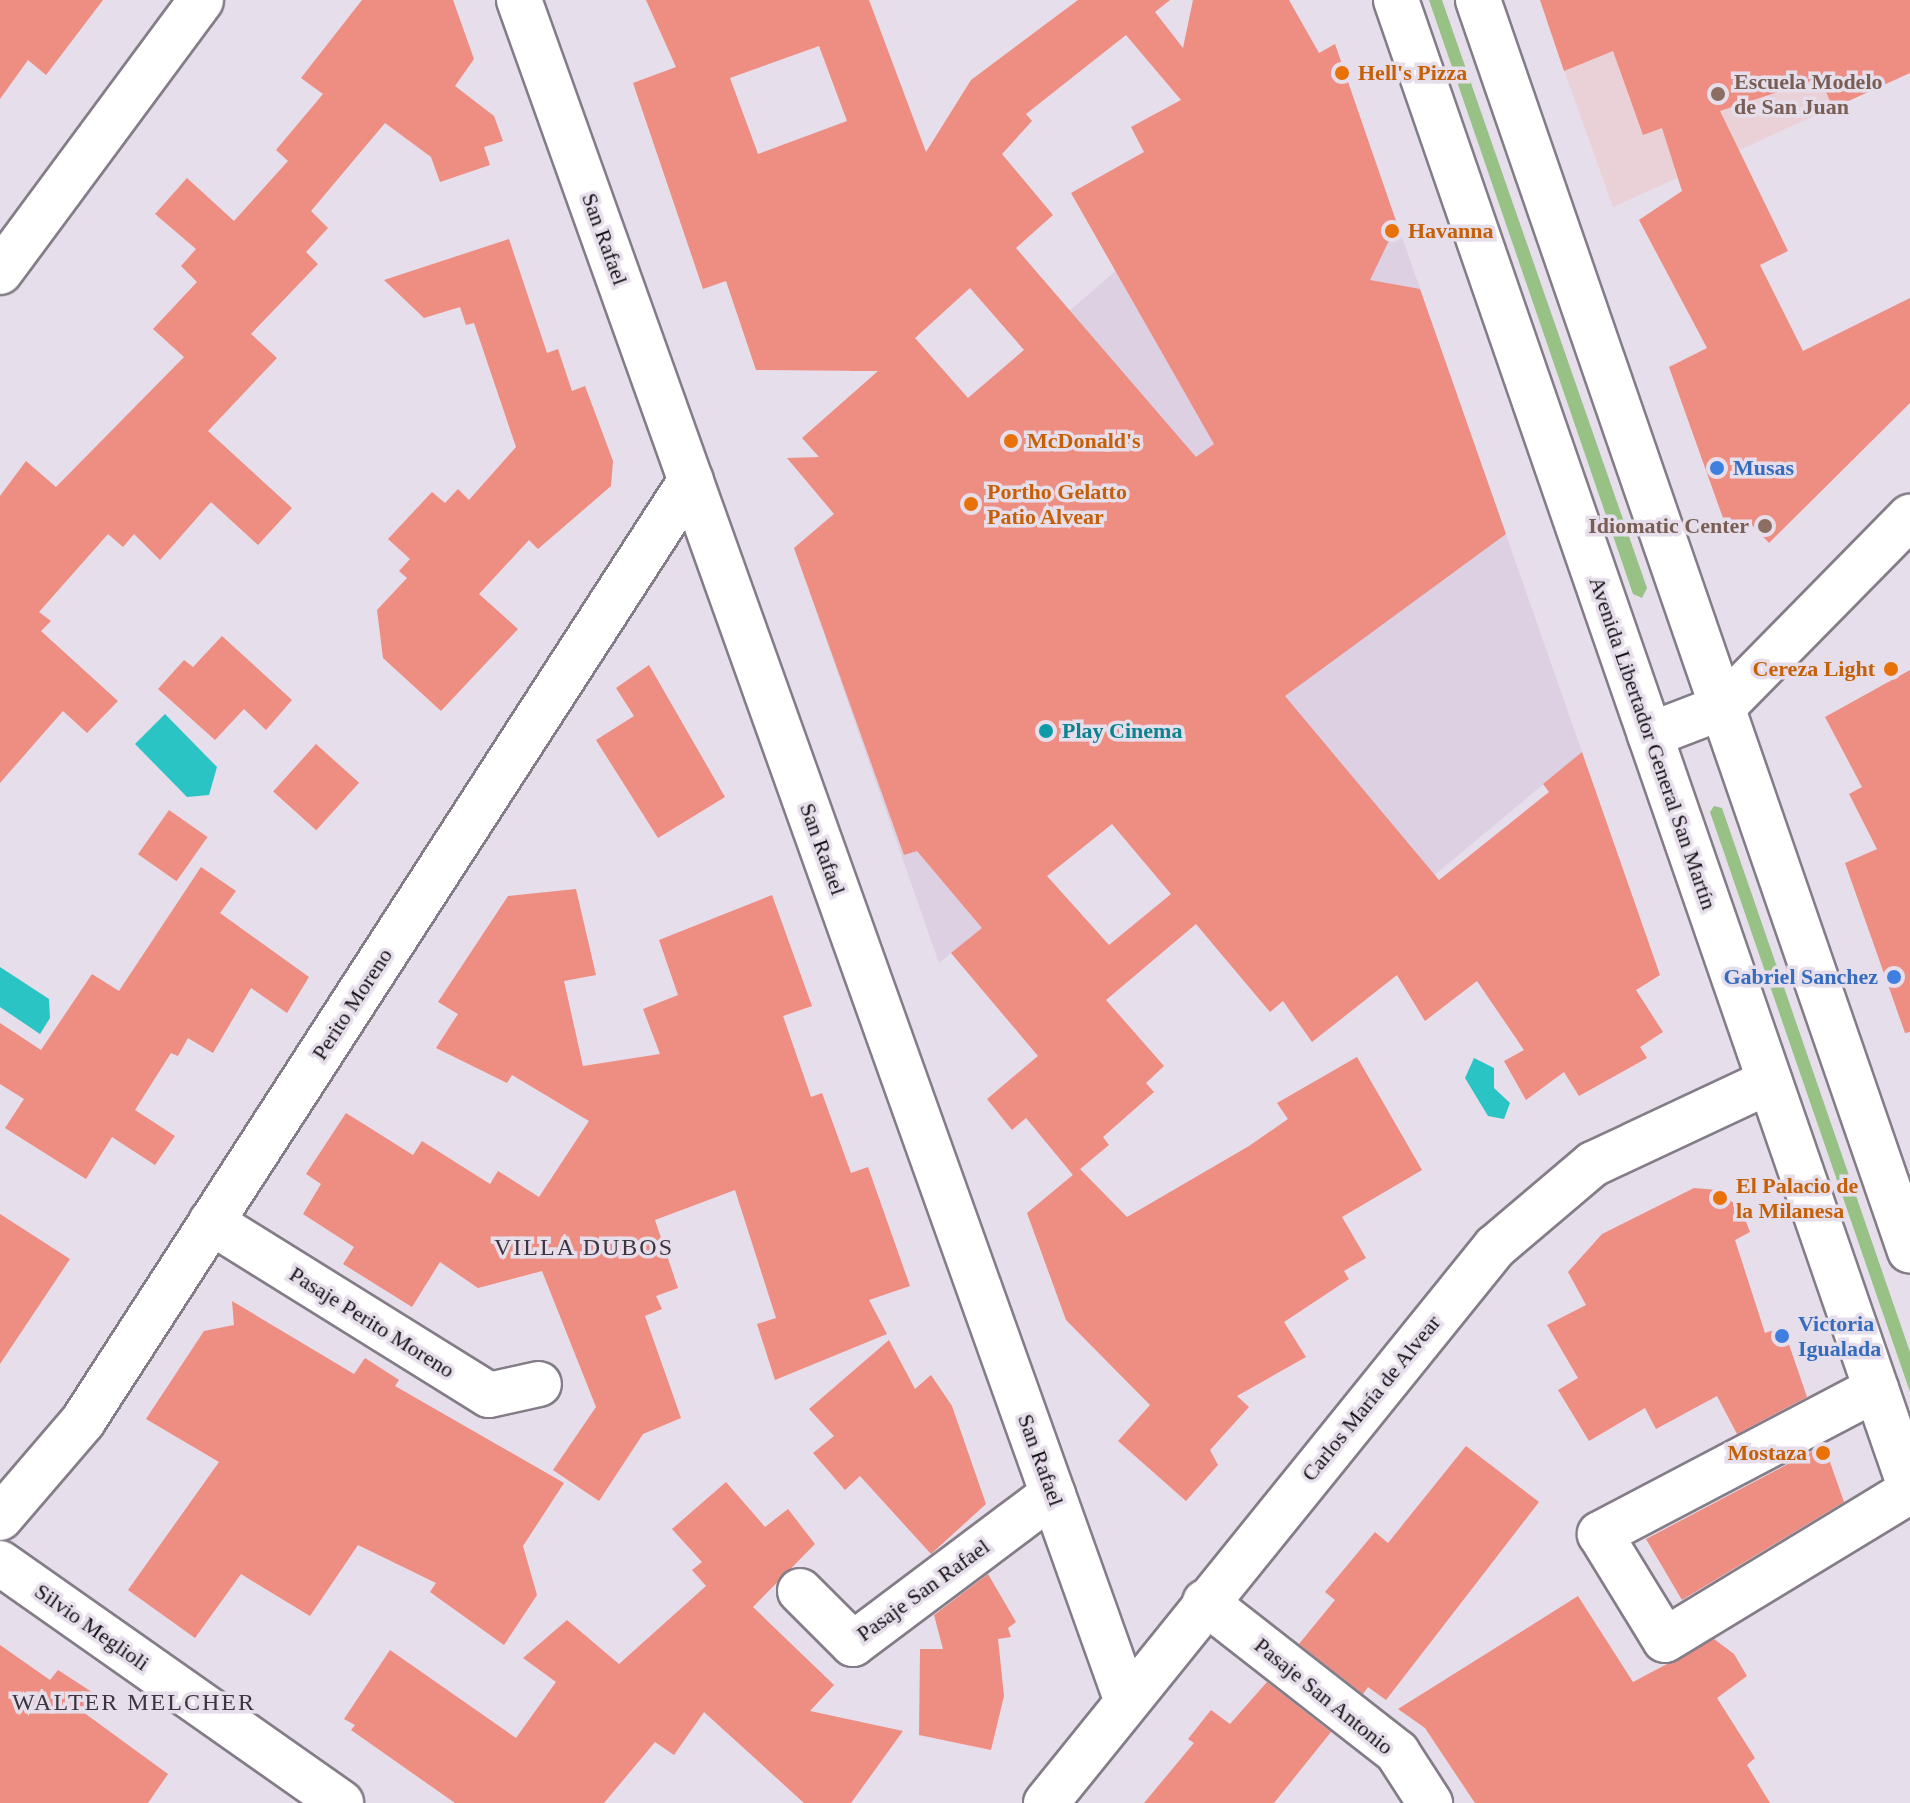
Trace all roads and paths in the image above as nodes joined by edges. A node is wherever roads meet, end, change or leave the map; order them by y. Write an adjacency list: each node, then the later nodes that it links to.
1 (201, 0): 5 (street)
2 (519, 0): 6 (street, San Rafael)
3 (1396, 0): 9 (street, Avenida Libertador General San Martín)
4 (1478, 0): 8 (street)
5 (0, 272)
6 (691, 480): 11 (street, Perito Moreno); 16 (street, San Rafael)
7 (1910, 517): 8 (street)
8 (1723, 707): 9 (street); 12 (street)
9 (1650, 735): 10 (street, Avenida Libertador General San Martín)
10 (1770, 1081): 14 (street, Avenida Libertador General San Martín); 20 (street, Carlos María de Alvear)
11 (211, 1222): 13 (street, Pasaje Perito Moreno); 17 (street, Perito Moreno)
12 (1910, 1251)
13 (539, 1384)
14 (1876, 1389): 15 (street, Avenida Libertador General San Martín); 15 (street)
15 (1909, 1481)
16 (1053, 1494): 19 (street, Pasaje San Rafael); 21 (street, San Rafael)
17 (0, 1518)
18 (0, 1563): 22 (street, Silvio Meglioli)
19 (800, 1591)
20 (1205, 1602): 21 (street, Carlos María de Alvear); 24 (street, Pasaje San Antonio)
21 (1126, 1699): 23 (street, Carlos María de Alvear)
22 (341, 1803)
23 (1046, 1803)
24 (1430, 1803)

